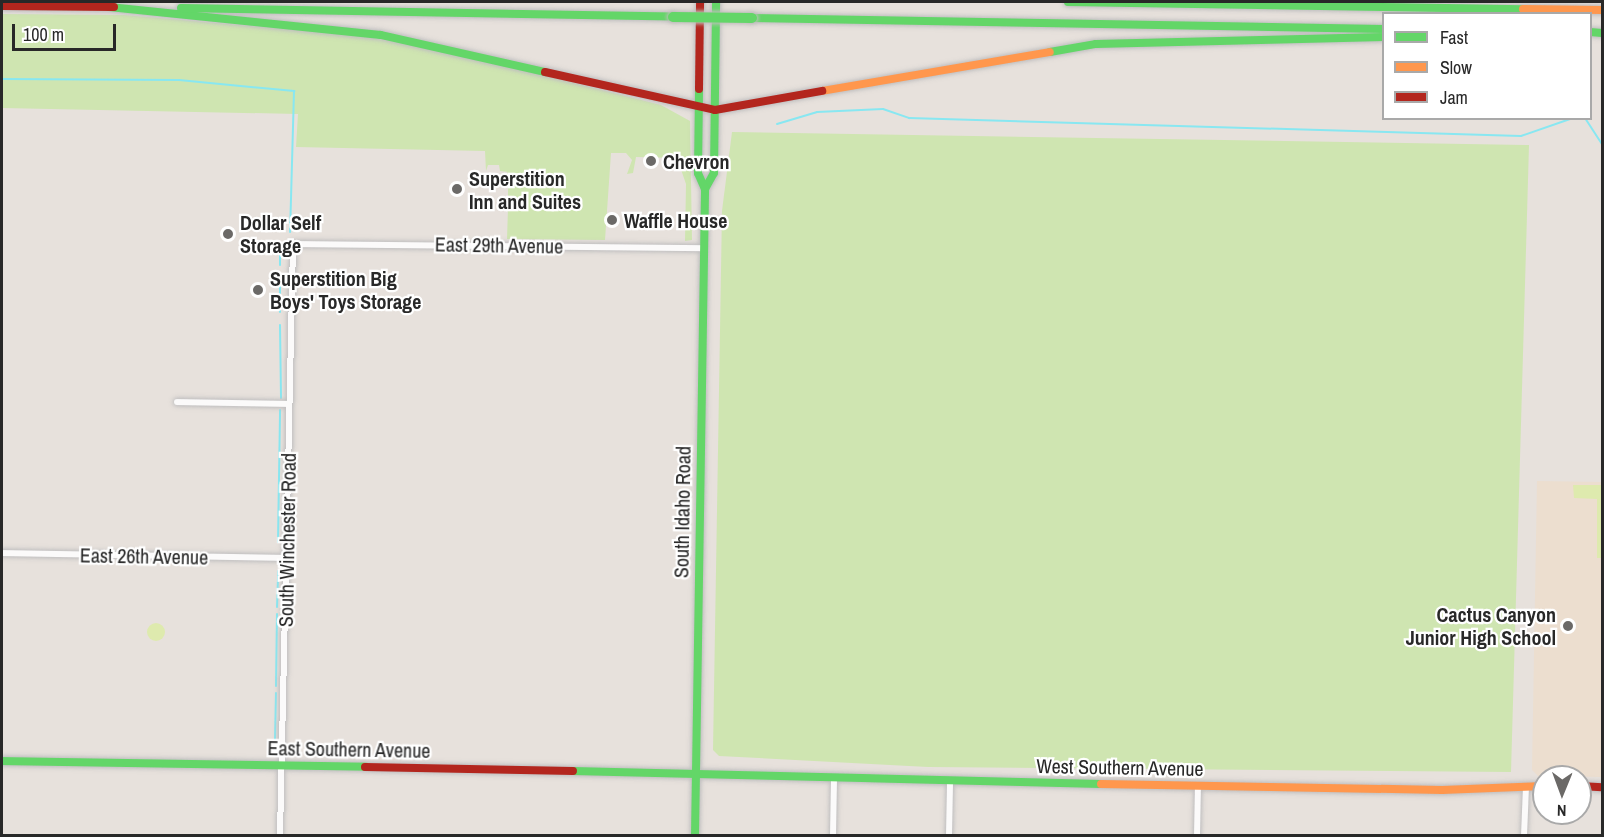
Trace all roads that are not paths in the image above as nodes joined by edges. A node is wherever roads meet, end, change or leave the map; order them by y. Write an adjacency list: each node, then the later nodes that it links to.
1 (700, 2): 11 (main road, South Idaho Road)
2 (716, 2): 12 (main road, South Idaho Road)
3 (1068, 2): 6 (main road)
4 (1321, 2): 6 (main road)
5 (2, 6): 7 (main road)
6 (1364, 6): 8 (main road)
7 (109, 7): 9 (main road, bridge); 11 (main road)
8 (1602, 9)
9 (1382, 29)
10 (1382, 37): 12 (main road)
11 (699, 108): 12 (main road); 13 (main road, South Idaho Road)
12 (715, 110): 13 (main road, South Idaho Road)
13 (705, 189): 15 (main road, South Idaho Road)
14 (293, 244): 15 (street, East 29th Avenue); 17 (street, South Winchester Road)
15 (705, 248): 22 (main road, South Idaho Road)
16 (177, 402): 17 (street)
17 (289, 404): 19 (street, South Winchester Road)
18 (2, 554): 19 (street, East 26th Avenue)
19 (287, 558): 21 (street, South Winchester Road)
20 (2, 761): 21 (main road, East Southern Avenue)
21 (284, 765): 22 (main road, East Southern Avenue); 28 (street, South Winchester Road)
22 (696, 773): 23 (main road, West Southern Avenue); 29 (main road, South Idaho Road)
23 (834, 780): 24 (main road, West Southern Avenue); 30 (street)
24 (950, 782): 25 (main road, West Southern Avenue); 31 (street)
25 (1198, 786): 26 (main road, West Southern Avenue); 32 (street)
26 (1526, 786): 27 (main road, West Southern Avenue); 33 (street)
27 (1532, 786)
28 (280, 836)
29 (695, 836)
30 (833, 836)
31 (949, 836)
32 (1197, 836)
33 (1524, 836)

